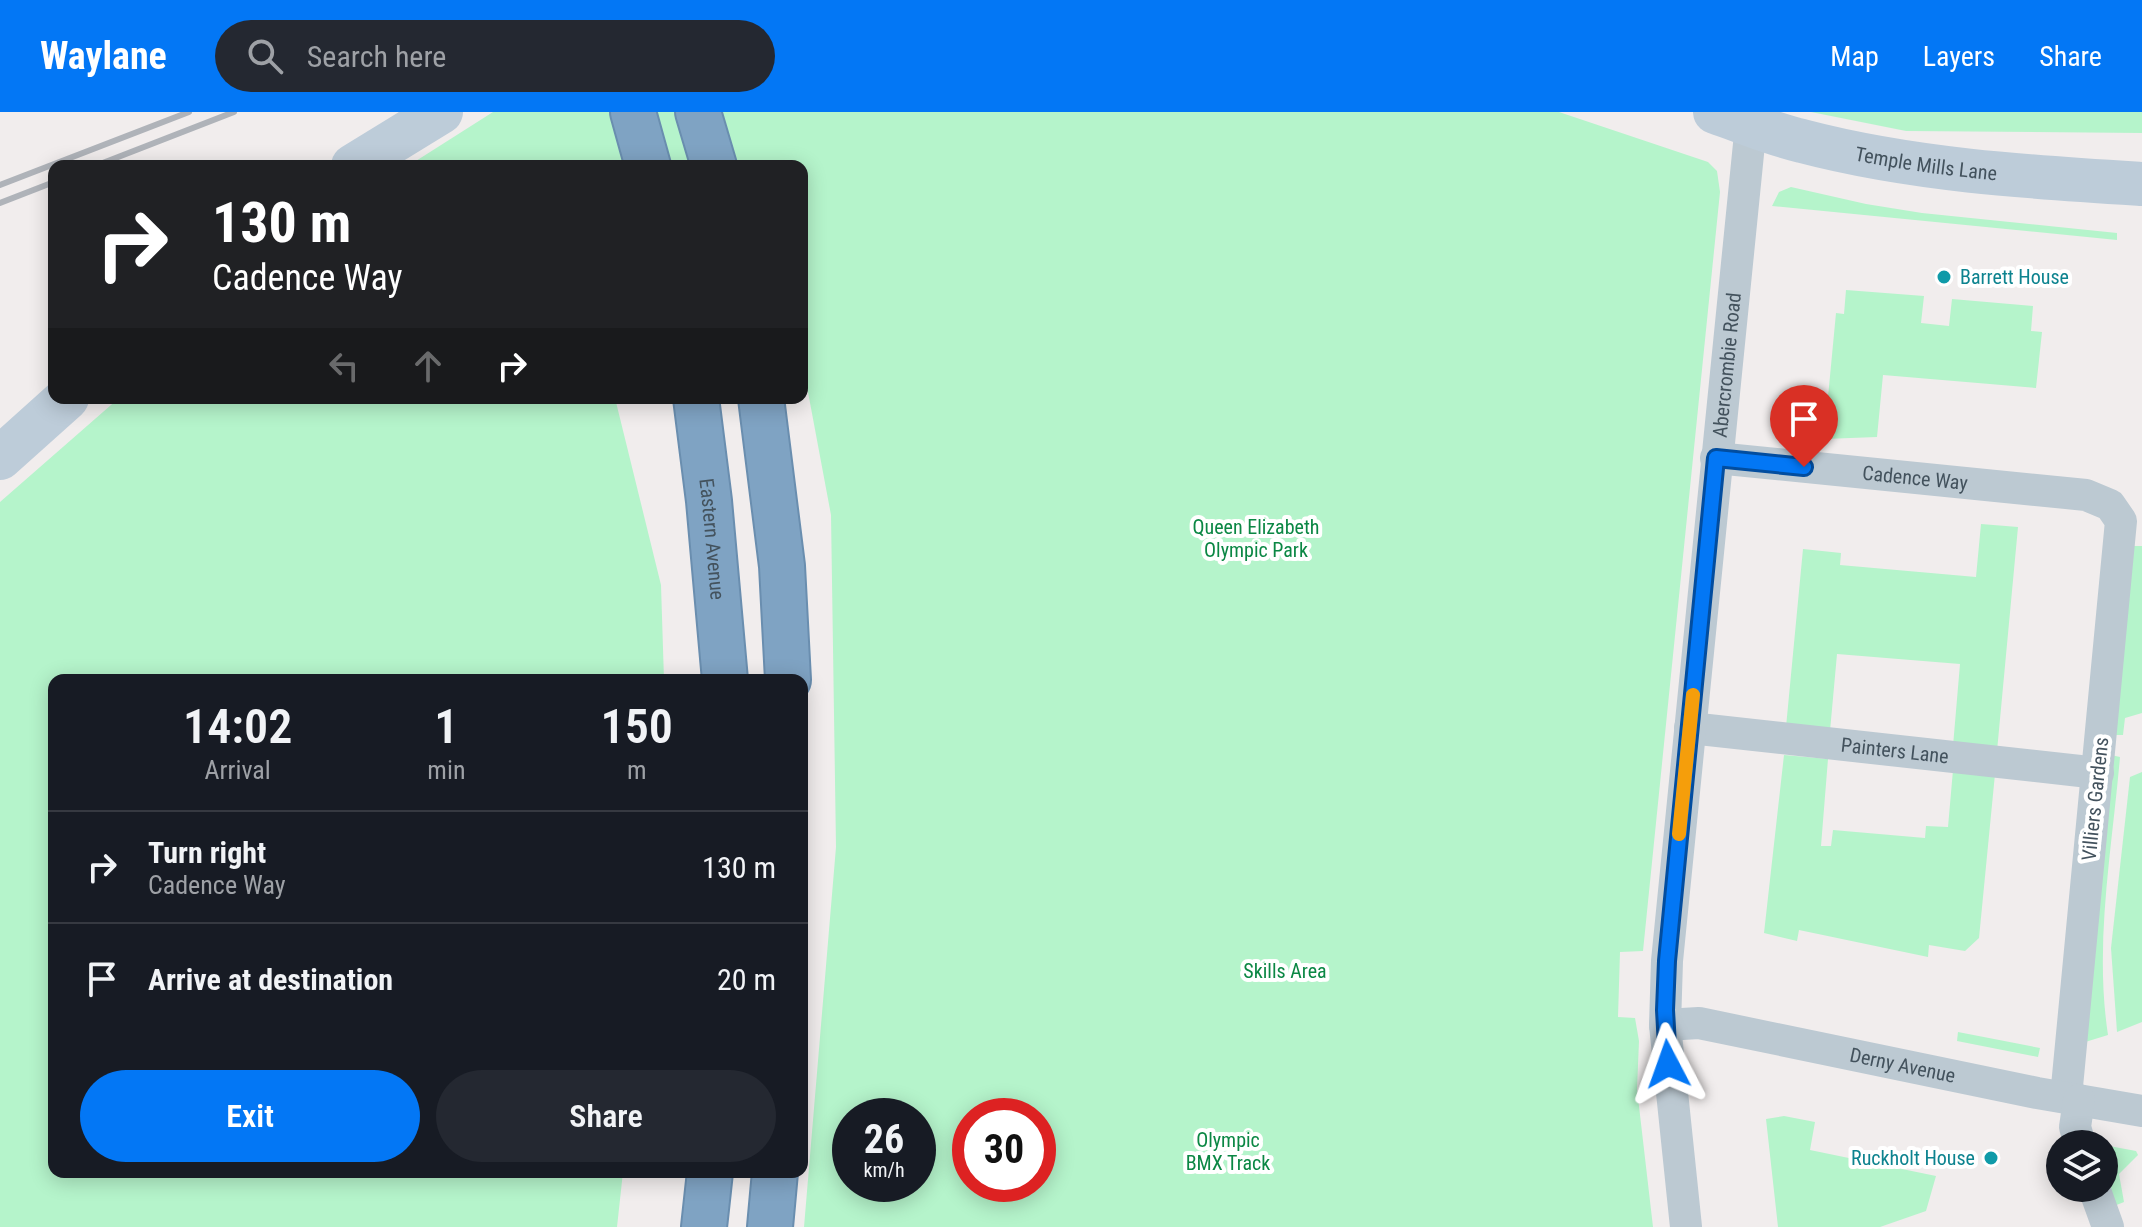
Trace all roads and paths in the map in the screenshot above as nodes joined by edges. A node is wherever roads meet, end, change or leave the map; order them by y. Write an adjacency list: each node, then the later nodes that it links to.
1 (441, 112): 4 (street)
2 (633, 112): 5 (highway)
3 (1733, 118): 6 (street, Temple Mills Lane); 11 (street, Abercrombie Road)
4 (363, 160)
5 (647, 160)
6 (2142, 184)
7 (60, 404): 10 (street)
8 (697, 404): 13 (highway, Eastern Avenue)
9 (762, 404): 14 (highway)
10 (0, 458)
11 (1716, 458): 12 (street, Cadence Way); 15 (street, Abercrombie Road)
12 (2110, 505): 16 (street, Villiers Gardens)
13 (724, 674)
14 (788, 674)
15 (1690, 728): 16 (street, Painters Lane); 17 (street, Abercrombie Road)
16 (2098, 773): 18 (street, Villiers Gardens)
17 (1665, 1025): 18 (street, Derny Avenue); 26 (street, Abercrombie Road)
18 (2072, 1098): 19 (street, Derny Avenue); 20 (street, Villiers Gardens)
19 (2142, 1111)
20 (2076, 1130)
21 (709, 1178): 24 (highway)
22 (774, 1178): 25 (highway)
23 (2099, 1202): 27 (street)
24 (704, 1227)
25 (770, 1227)
26 (1686, 1227)
27 (2108, 1227)

